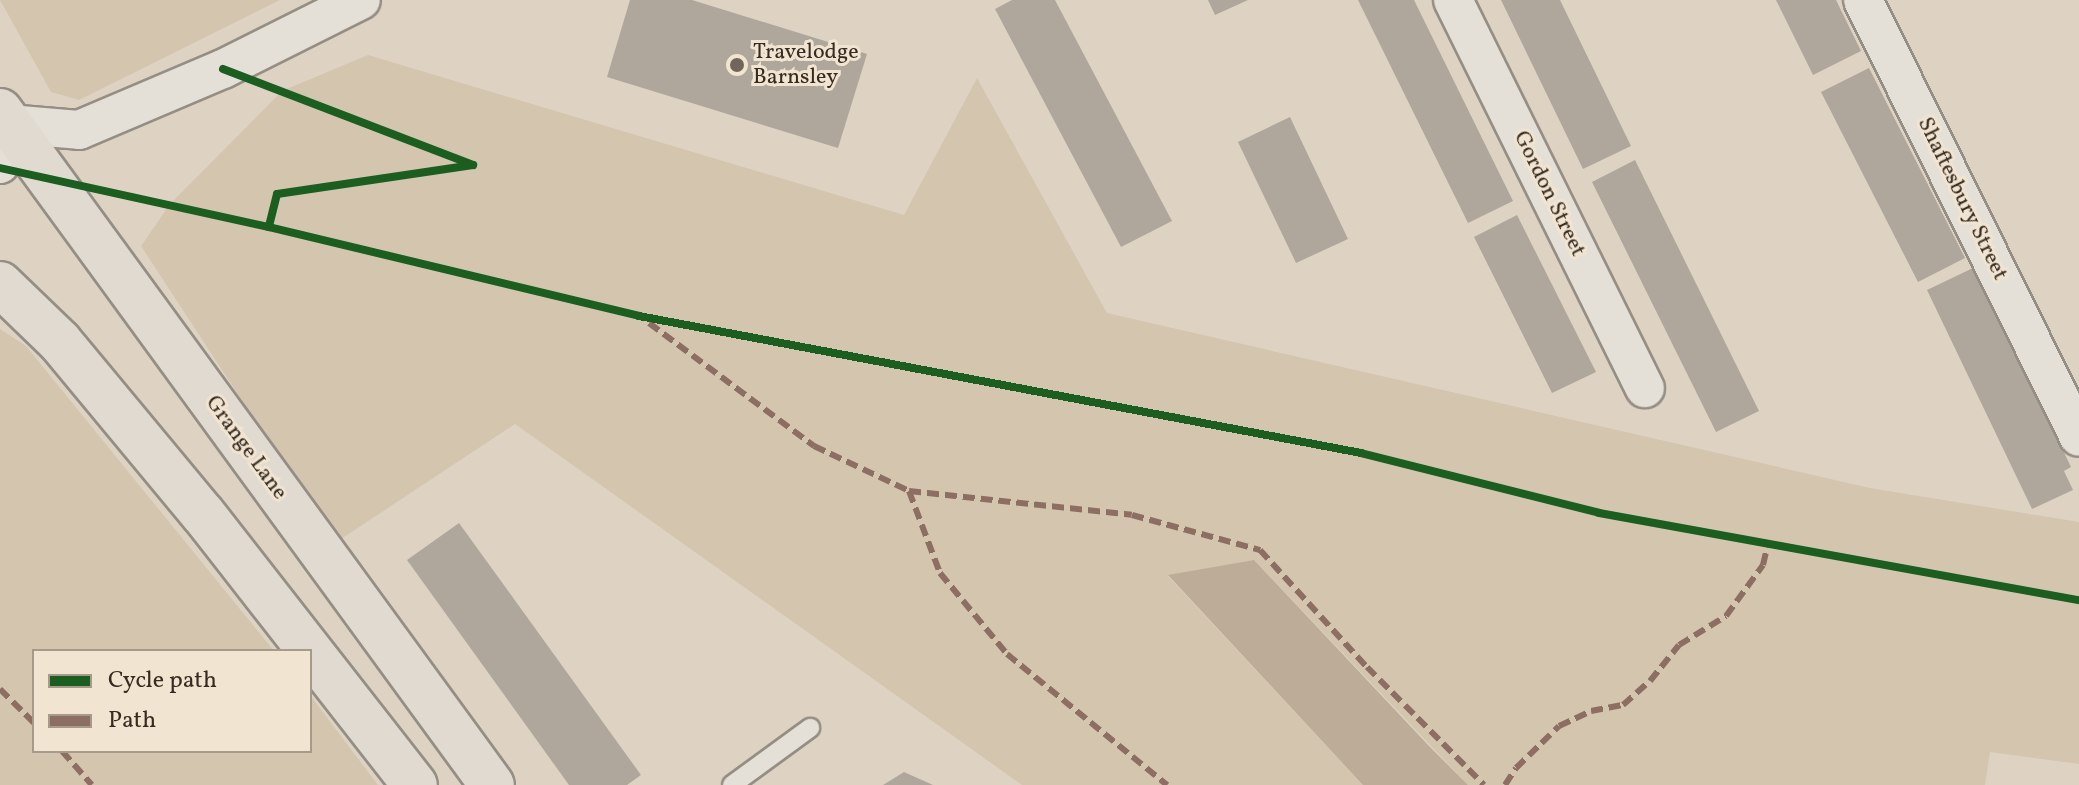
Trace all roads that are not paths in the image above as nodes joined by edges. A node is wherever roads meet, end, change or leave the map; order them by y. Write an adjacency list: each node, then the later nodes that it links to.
1 (361, 0): 4 (street)
2 (1453, 0): 6 (street, Gordon Street)
3 (1863, 0): 7 (street, Shaftesbury Street)
4 (3, 133): 13 (highway, Grange Lane)
5 (0, 284): 9 (highway)
6 (1645, 388)
7 (2070, 394): 8 (street, Shaftesbury Street)
8 (2079, 437)
9 (309, 649)
10 (312, 653): 12 (highway)
11 (810, 728): 14 (lane)
12 (415, 785)
13 (492, 785)
14 (732, 785)

